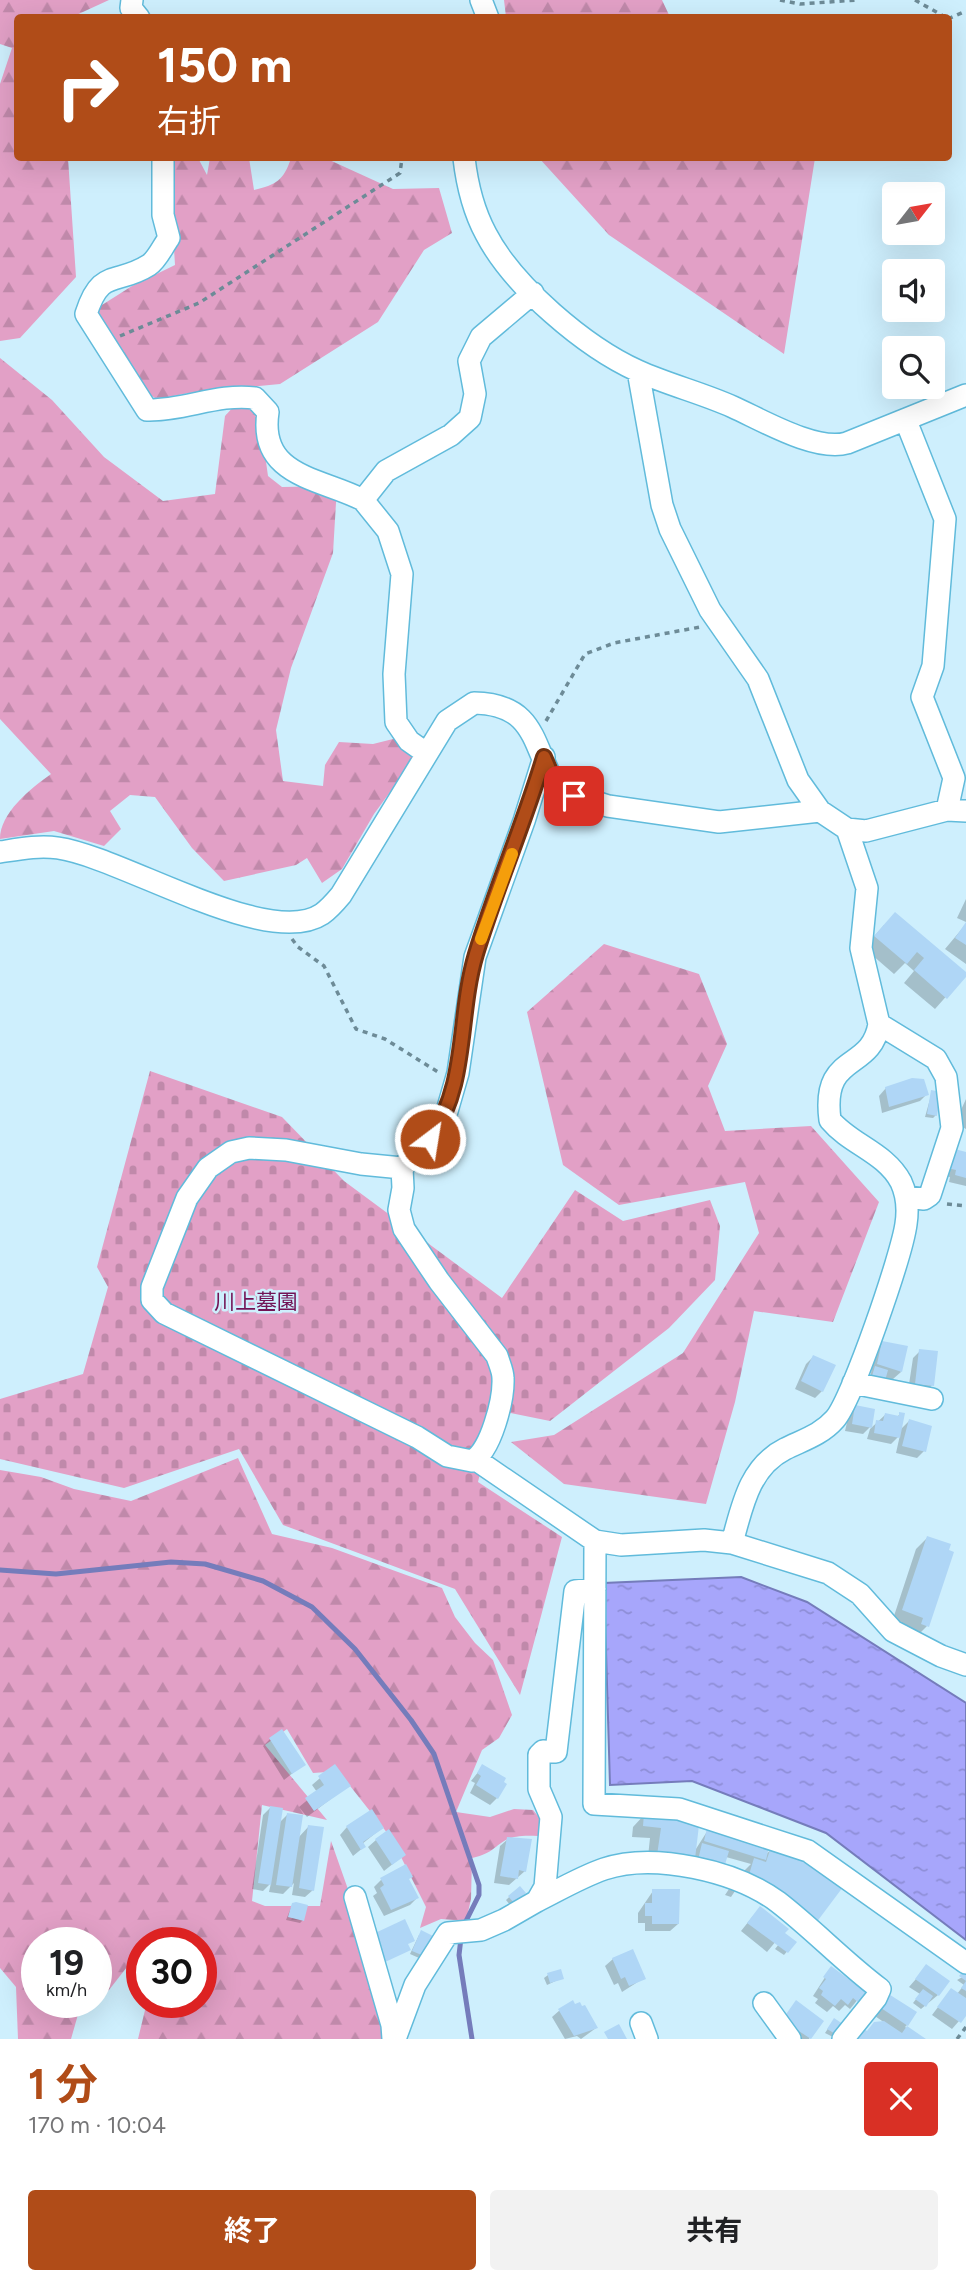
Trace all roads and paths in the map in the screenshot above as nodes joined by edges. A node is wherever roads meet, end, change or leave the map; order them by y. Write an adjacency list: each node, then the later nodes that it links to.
1 (780, 0): 2 (path)
2 (857, 0)
3 (915, 0): 4 (path)
4 (941, 14)
5 (163, 161): 9 (street)
6 (402, 161): 9 (path)
7 (464, 161): 8 (street)
8 (533, 293): 10 (street); 13 (street)
9 (102, 343): 13 (street)
10 (638, 371): 12 (street); 14 (street)
11 (966, 395): 12 (street)
12 (906, 421): 19 (street)
13 (363, 500): 16 (street)
14 (719, 623): 15 (path); 18 (street)
15 (537, 737): 16 (street); 17 (street)
16 (426, 752): 22 (street)
17 (544, 757): 18 (street); 24 (street)
18 (820, 811): 20 (street)
19 (957, 811): 20 (street)
20 (847, 829): 23 (street)
21 (0, 852): 22 (street)
22 (279, 920): 24 (path)
23 (879, 1024): 26 (street); 26 (street)
24 (456, 1084): 25 (street)
25 (402, 1168): 29 (street); 29 (street)
26 (906, 1197): 27 (street)
27 (853, 1383): 28 (street); 31 (street)
28 (932, 1399)
29 (475, 1459): 30 (street)
30 (595, 1541): 31 (street); 32 (street)
31 (732, 1543): 33 (street)
32 (595, 1589): 35 (street); 36 (street)
33 (966, 1665)
34 (355, 1897): 39 (street)
35 (537, 1901): 39 (street); 41 (street)
36 (966, 1963)
37 (764, 2003): 40 (street)
38 (966, 2027): 42 (path)
39 (394, 2039)
40 (790, 2039)
41 (843, 2039)
42 (957, 2039)

